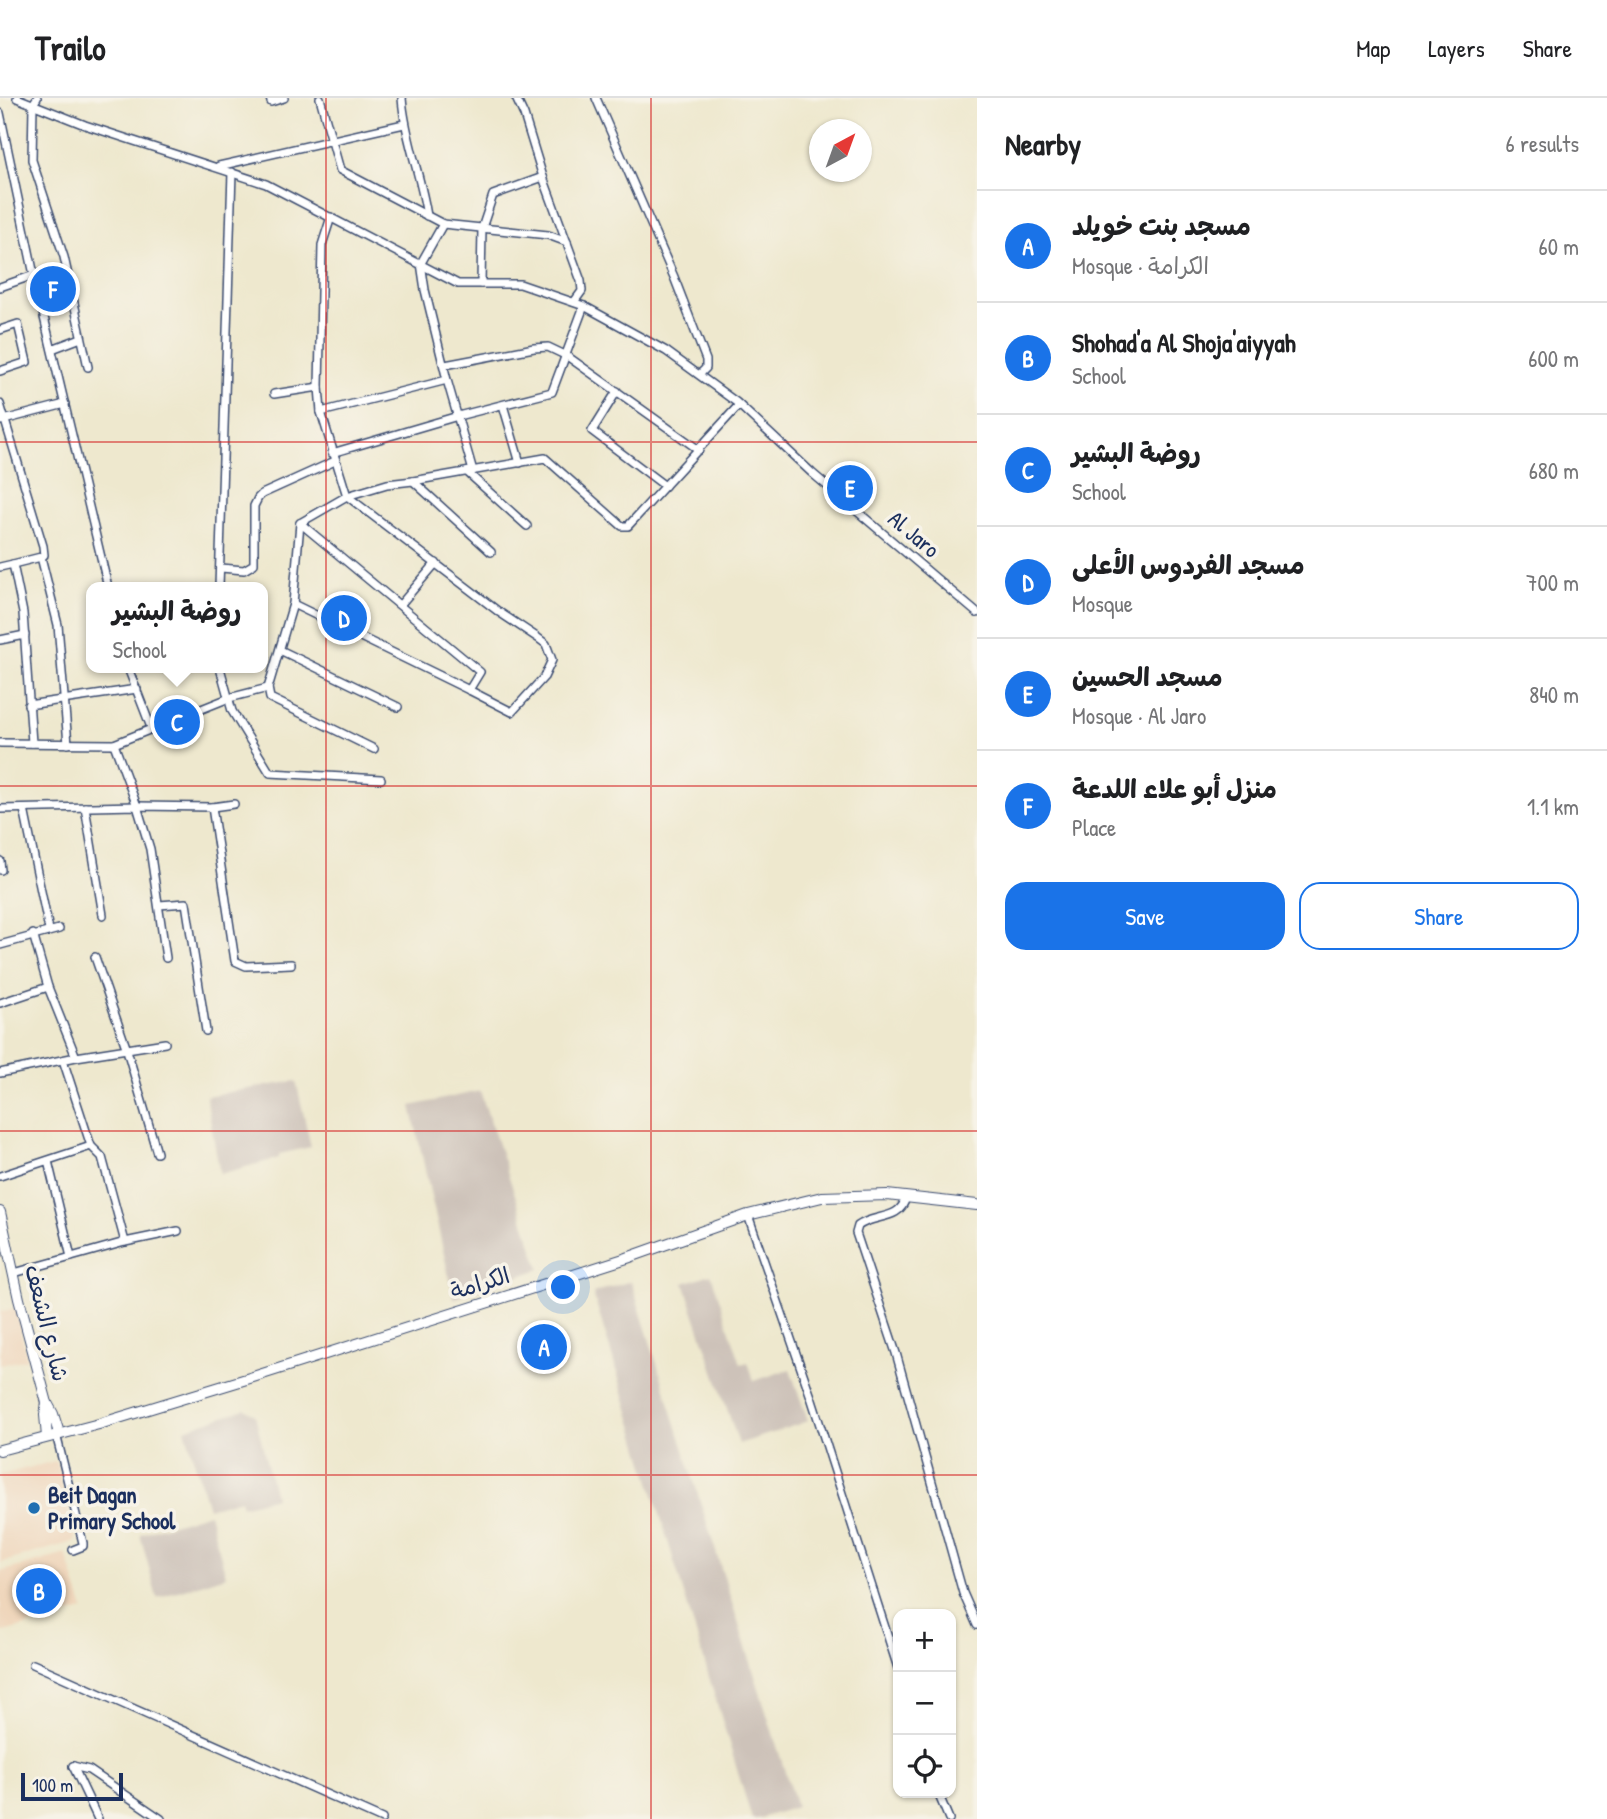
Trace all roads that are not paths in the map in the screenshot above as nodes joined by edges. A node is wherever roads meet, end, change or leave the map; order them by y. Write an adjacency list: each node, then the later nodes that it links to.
1 (18, 98): 8 (street, Al Jaro)
2 (270, 98): 3 (street)
3 (284, 98)
4 (320, 98): 11 (street)
5 (402, 98): 10 (street)
6 (516, 98): 14 (street)
7 (596, 98): 33 (street)
8 (35, 101): 12 (street, Al Jaro); 27 (street)
9 (0, 113): 21 (street)
10 (404, 124): 11 (street); 15 (street)
11 (330, 141): 12 (street); 15 (street)
12 (218, 167): 13 (street, Al Jaro)
13 (232, 172): 16 (street, Al Jaro); 59 (street)
14 (543, 177): 18 (street); 19 (street)
15 (427, 216): 17 (street)
16 (331, 217): 20 (street, Al Jaro); 35 (street)
17 (443, 225): 18 (street); 20 (street)
18 (482, 228): 19 (street); 22 (street)
19 (567, 242): 24 (street)
20 (421, 263): 22 (street, Al Jaro); 30 (street)
21 (34, 275): 23 (street); 28 (street)
22 (481, 284): 24 (street, Al Jaro)
23 (0, 287)
24 (574, 302): 25 (street, Al Jaro)
25 (584, 306): 29 (street); 33 (street, Al Jaro)
26 (0, 330): 32 (street)
27 (81, 338): 28 (street); 31 (street)
28 (52, 349): 39 (street)
29 (567, 356): 30 (street); 36 (street); 40 (street)
30 (445, 365): 34 (street)
31 (88, 367)
32 (0, 371)
33 (700, 374): 41 (street, Al Jaro)
34 (447, 380): 42 (street); 43 (street)
35 (319, 387): 37 (street); 42 (street)
36 (617, 391): 45 (street); 50 (street)
37 (274, 394)
38 (0, 404): 44 (street)
39 (65, 404): 44 (street); 60 (street)
40 (503, 405): 43 (street); 47 (street)
41 (739, 405): 45 (street); 64 (street, Al Jaro)
42 (321, 412): 46 (street)
43 (458, 416): 46 (street); 48 (street)
44 (3, 420): 55 (street)
45 (699, 450): 50 (street)
46 (333, 457): 51 (street); 59 (street)
47 (520, 463): 48 (street); 50 (street)
48 (470, 472): 49 (street); 53 (street)
49 (413, 481): 51 (street); 54 (street)
50 (665, 486)
51 (347, 496): 52 (street); 56 (street)
52 (300, 523): 62 (street); 63 (street)
53 (527, 526)
54 (491, 552)
55 (41, 557): 57 (street); 74 (street)
56 (436, 563): 63 (street); 72 (street)
57 (13, 564): 58 (street); 65 (street)
58 (0, 567)
59 (221, 568): 61 (street)
60 (106, 582)
61 (220, 582)
62 (293, 604): 67 (street); 72 (street)
63 (400, 605): 72 (street)
64 (977, 613)
65 (25, 635): 66 (street); 75 (street)
66 (0, 640)
67 (279, 650): 70 (street); 76 (street)
68 (130, 673): 71 (street)
69 (222, 673): 73 (street)
70 (268, 688): 73 (street); 82 (street)
71 (137, 689): 74 (street); 77 (street)
72 (469, 690)
73 (229, 698): 77 (street); 83 (street)
74 (65, 701): 75 (street); 80 (street)
75 (28, 705): 79 (street)
76 (398, 707)
77 (152, 730): 81 (street)
78 (0, 743): 79 (street)
79 (32, 743): 80 (street)
80 (68, 744): 81 (street)
81 (114, 744): 85 (street)
82 (373, 749)
83 (381, 779)
84 (234, 804): 87 (street)
85 (137, 806): 86 (street); 87 (street); 90 (street)
86 (85, 807): 88 (street); 91 (street)
87 (212, 807): 98 (street)
88 (24, 808): 89 (street); 93 (street)
89 (0, 809)
90 (159, 905): 97 (street); 101 (street)
91 (103, 915)
92 (60, 929): 93 (street)
93 (48, 930): 94 (street)
94 (33, 934): 95 (street); 99 (street)
95 (0, 945)
96 (95, 957): 103 (street)
97 (166, 958)
98 (291, 964)
99 (48, 987): 100 (street); 104 (street)
100 (0, 1003)
101 (206, 1031)
102 (166, 1043): 103 (street)
103 (127, 1050): 104 (street); 108 (street)
104 (76, 1057): 105 (street)
105 (64, 1060): 106 (street); 107 (street)
106 (0, 1073)
107 (91, 1146): 109 (street); 117 (street)
108 (157, 1153)
109 (48, 1161): 110 (street); 118 (street)
110 (0, 1176)
111 (906, 1197): 112 (main road, الكرامة); 114 (main road, الكرامة); 123 (street)
112 (977, 1205)
113 (0, 1212): 115 (main road, شارع الشعف)
114 (748, 1215): 120 (main road, الكرامة); 124 (street)
115 (2, 1223): 119 (main road, شارع الشعف)
116 (178, 1231): 117 (street)
117 (125, 1242): 118 (street)
118 (71, 1257): 119 (street)
119 (14, 1273): 120 (main road, شارع الشعف)
120 (54, 1435): 121 (main road, الكرامة); 122 (street)
121 (0, 1450)
122 (73, 1550)
123 (977, 1625)
124 (893, 1652)
125 (33, 1664): 129 (street)
126 (940, 1798): 130 (street)
127 (98, 1819): 128 (street)
128 (161, 1819)
129 (382, 1819)
130 (949, 1819)

